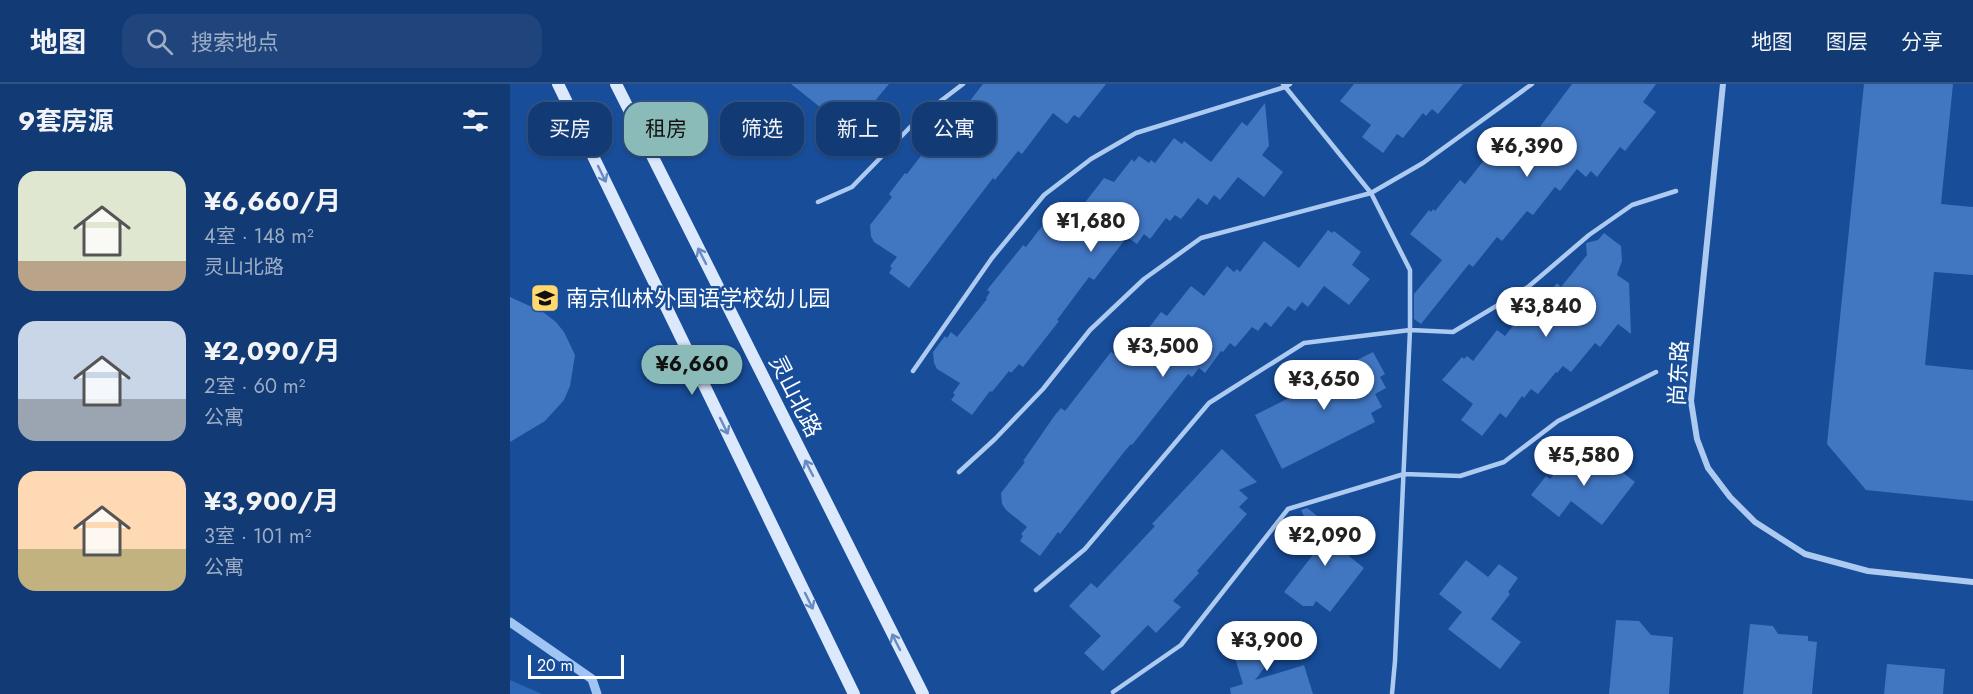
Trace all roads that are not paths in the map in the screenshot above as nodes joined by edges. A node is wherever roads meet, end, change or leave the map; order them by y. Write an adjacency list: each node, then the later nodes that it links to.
1 (558, 84): 18 (main road, one-way to 18)
2 (616, 84): 19 (main road, 灵山北路, one-way to 2)
3 (963, 84): 9 (lane)
4 (1532, 84): 8 (lane)
5 (1724, 84): 15 (street, 尚东路)
6 (1286, 85): 8 (lane); 11 (lane)
7 (1676, 191): 10 (lane)
8 (1371, 193): 10 (lane); 13 (lane)
9 (818, 202)
10 (1410, 330): 14 (lane); 16 (lane)
11 (913, 371)
12 (1656, 372): 14 (lane)
13 (958, 472)
14 (1404, 474): 17 (lane); 20 (lane)
15 (1973, 582)
16 (1036, 590)
17 (1113, 692)
18 (854, 694)
19 (922, 694)
20 (1392, 694)

